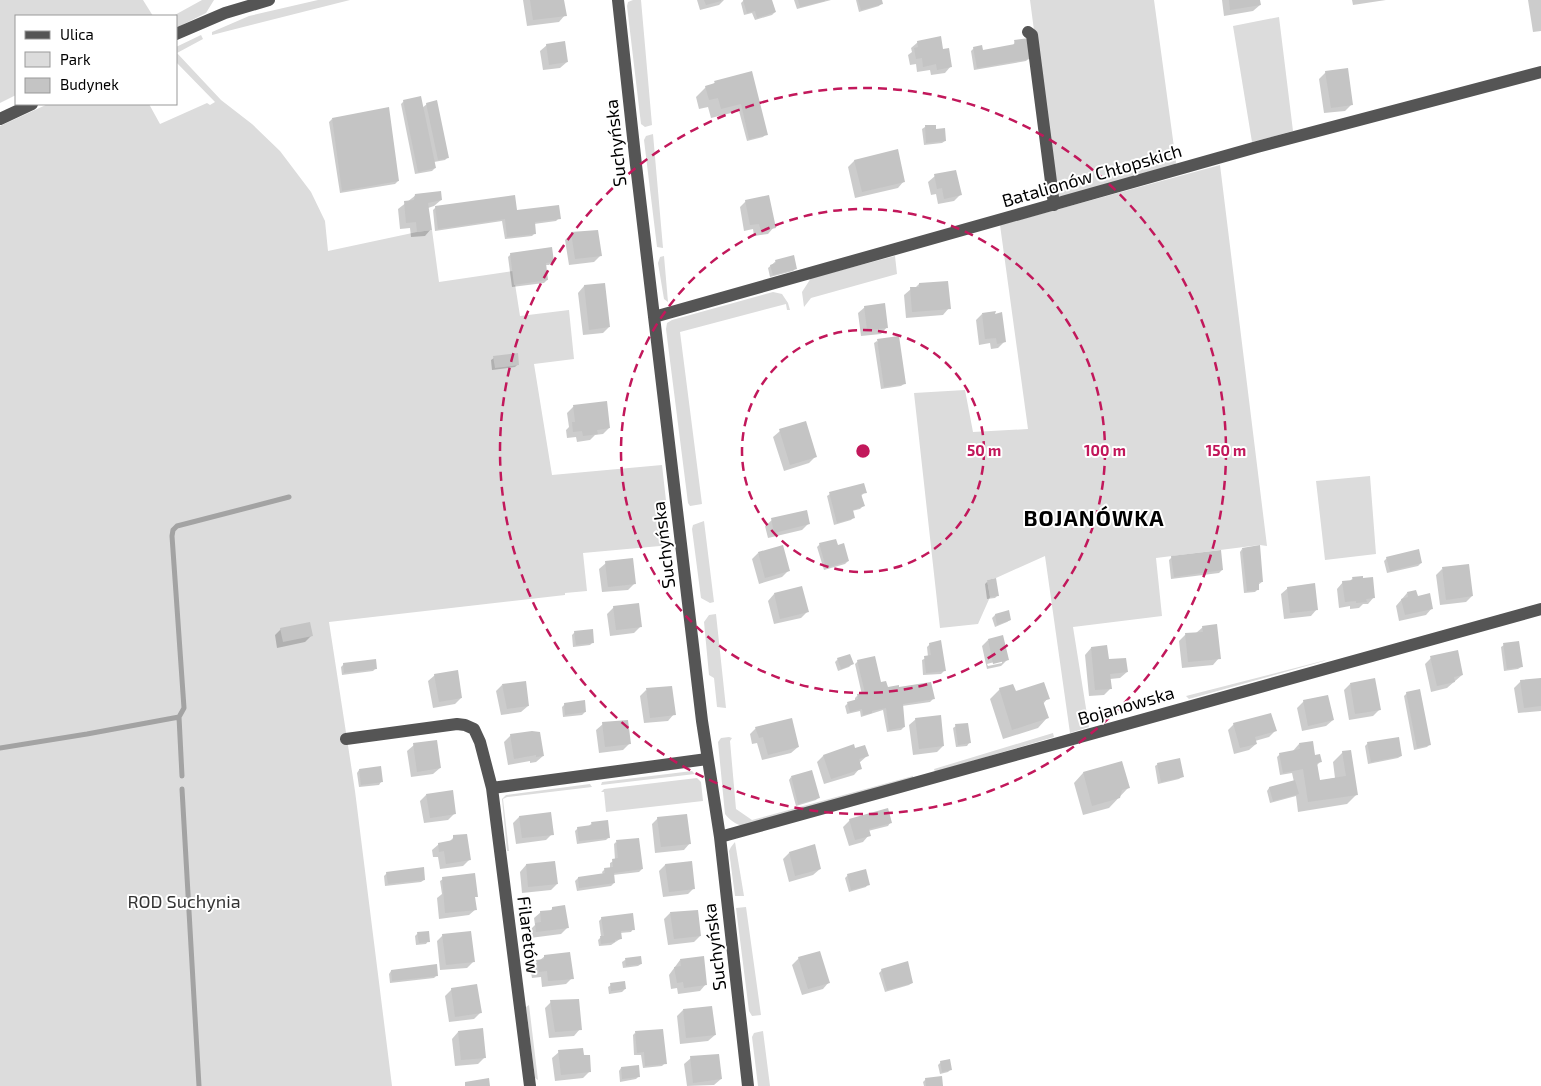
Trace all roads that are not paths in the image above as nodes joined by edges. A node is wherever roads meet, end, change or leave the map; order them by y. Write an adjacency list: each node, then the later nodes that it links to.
1 (269, 0): 4 (street)
2 (618, 0): 9 (street, Suchyńska)
3 (1028, 32): 8 (street)
4 (178, 33)
5 (1541, 72): 8 (street, Batalionów Chłopskich)
6 (30, 105): 7 (street)
7 (0, 119)
8 (1054, 205): 9 (street, Batalionów Chłopskich)
9 (654, 316): 12 (street, Suchyńska)
10 (1541, 609): 14 (street, Bojanowska)
11 (346, 739): 13 (street, Filaretów)
12 (707, 759): 13 (street); 14 (street, Suchyńska)
13 (492, 788): 15 (street, Filaretów)
14 (720, 837): 16 (street, Suchyńska)
15 (530, 1086)
16 (748, 1086)

